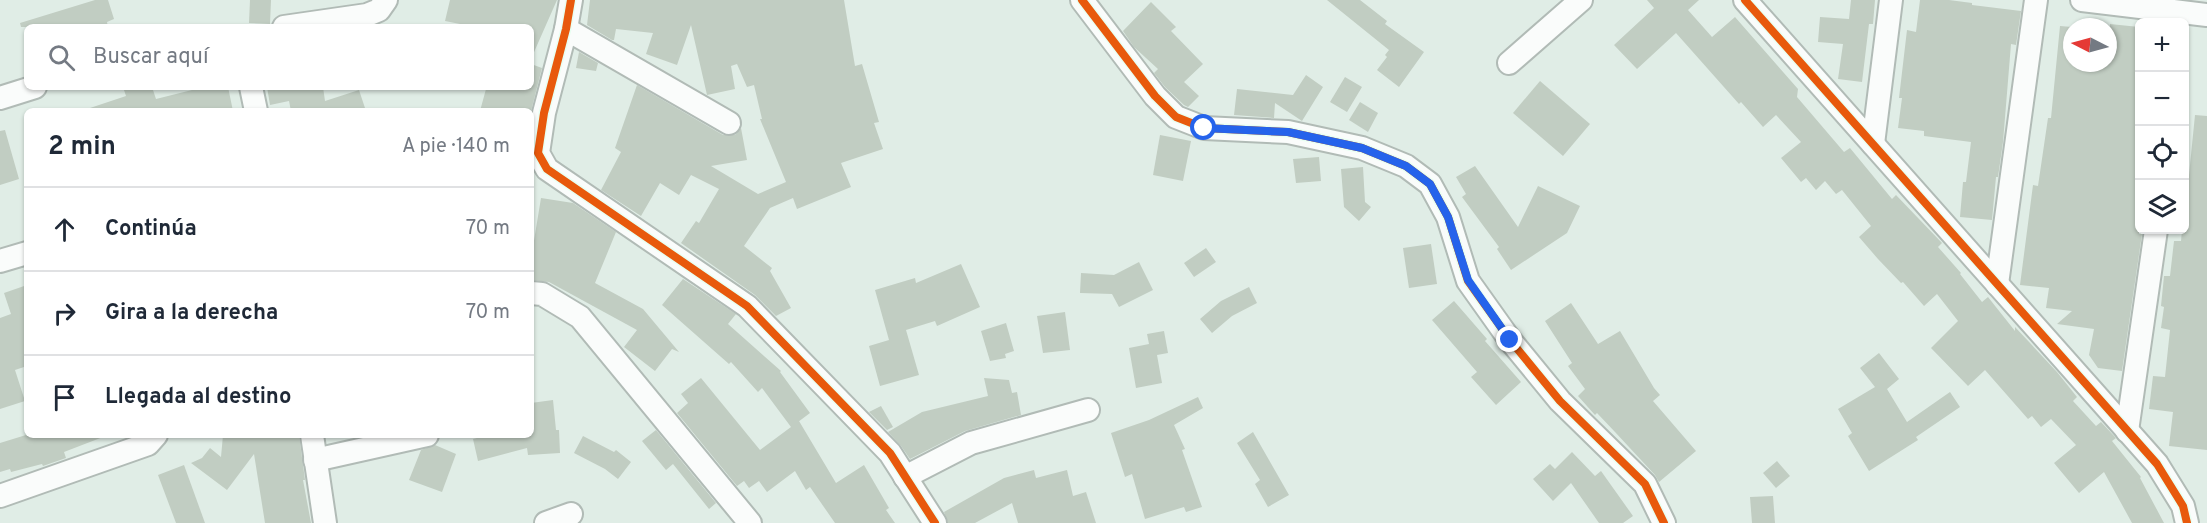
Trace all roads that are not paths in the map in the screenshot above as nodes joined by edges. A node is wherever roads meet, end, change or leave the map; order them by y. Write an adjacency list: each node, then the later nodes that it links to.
1 (386, 0): 10 (street)
2 (571, 0): 11 (street)
3 (1082, 0): 37 (street)
4 (1581, 0): 12 (street)
5 (1745, 0): 18 (street)
6 (1891, 0): 18 (street)
7 (2036, 0): 22 (street)
8 (2082, 0): 9 (street)
9 (2191, 12)
10 (305, 24)
11 (566, 29): 17 (street); 30 (street)
12 (1509, 63)
13 (25, 90): 15 (street)
14 (252, 90): 16 (street)
15 (0, 98)
16 (255, 108)
17 (729, 123)
18 (1873, 144): 22 (street)
19 (2155, 234): 25 (street)
20 (24, 254): 21 (street)
21 (0, 261)
22 (1997, 284): 25 (street)
23 (534, 293): 35 (street)
24 (1088, 410): 30 (street)
25 (2127, 431): 38 (street)
26 (153, 438): 31 (street)
27 (312, 438): 29 (street)
28 (414, 438): 29 (street)
29 (315, 460): 33 (street)
30 (905, 477): 36 (street)
31 (0, 496)
32 (571, 514): 34 (street)
33 (325, 523)
34 (546, 523)
35 (750, 523)
36 (935, 523)
37 (1664, 523)
38 (2187, 523)

